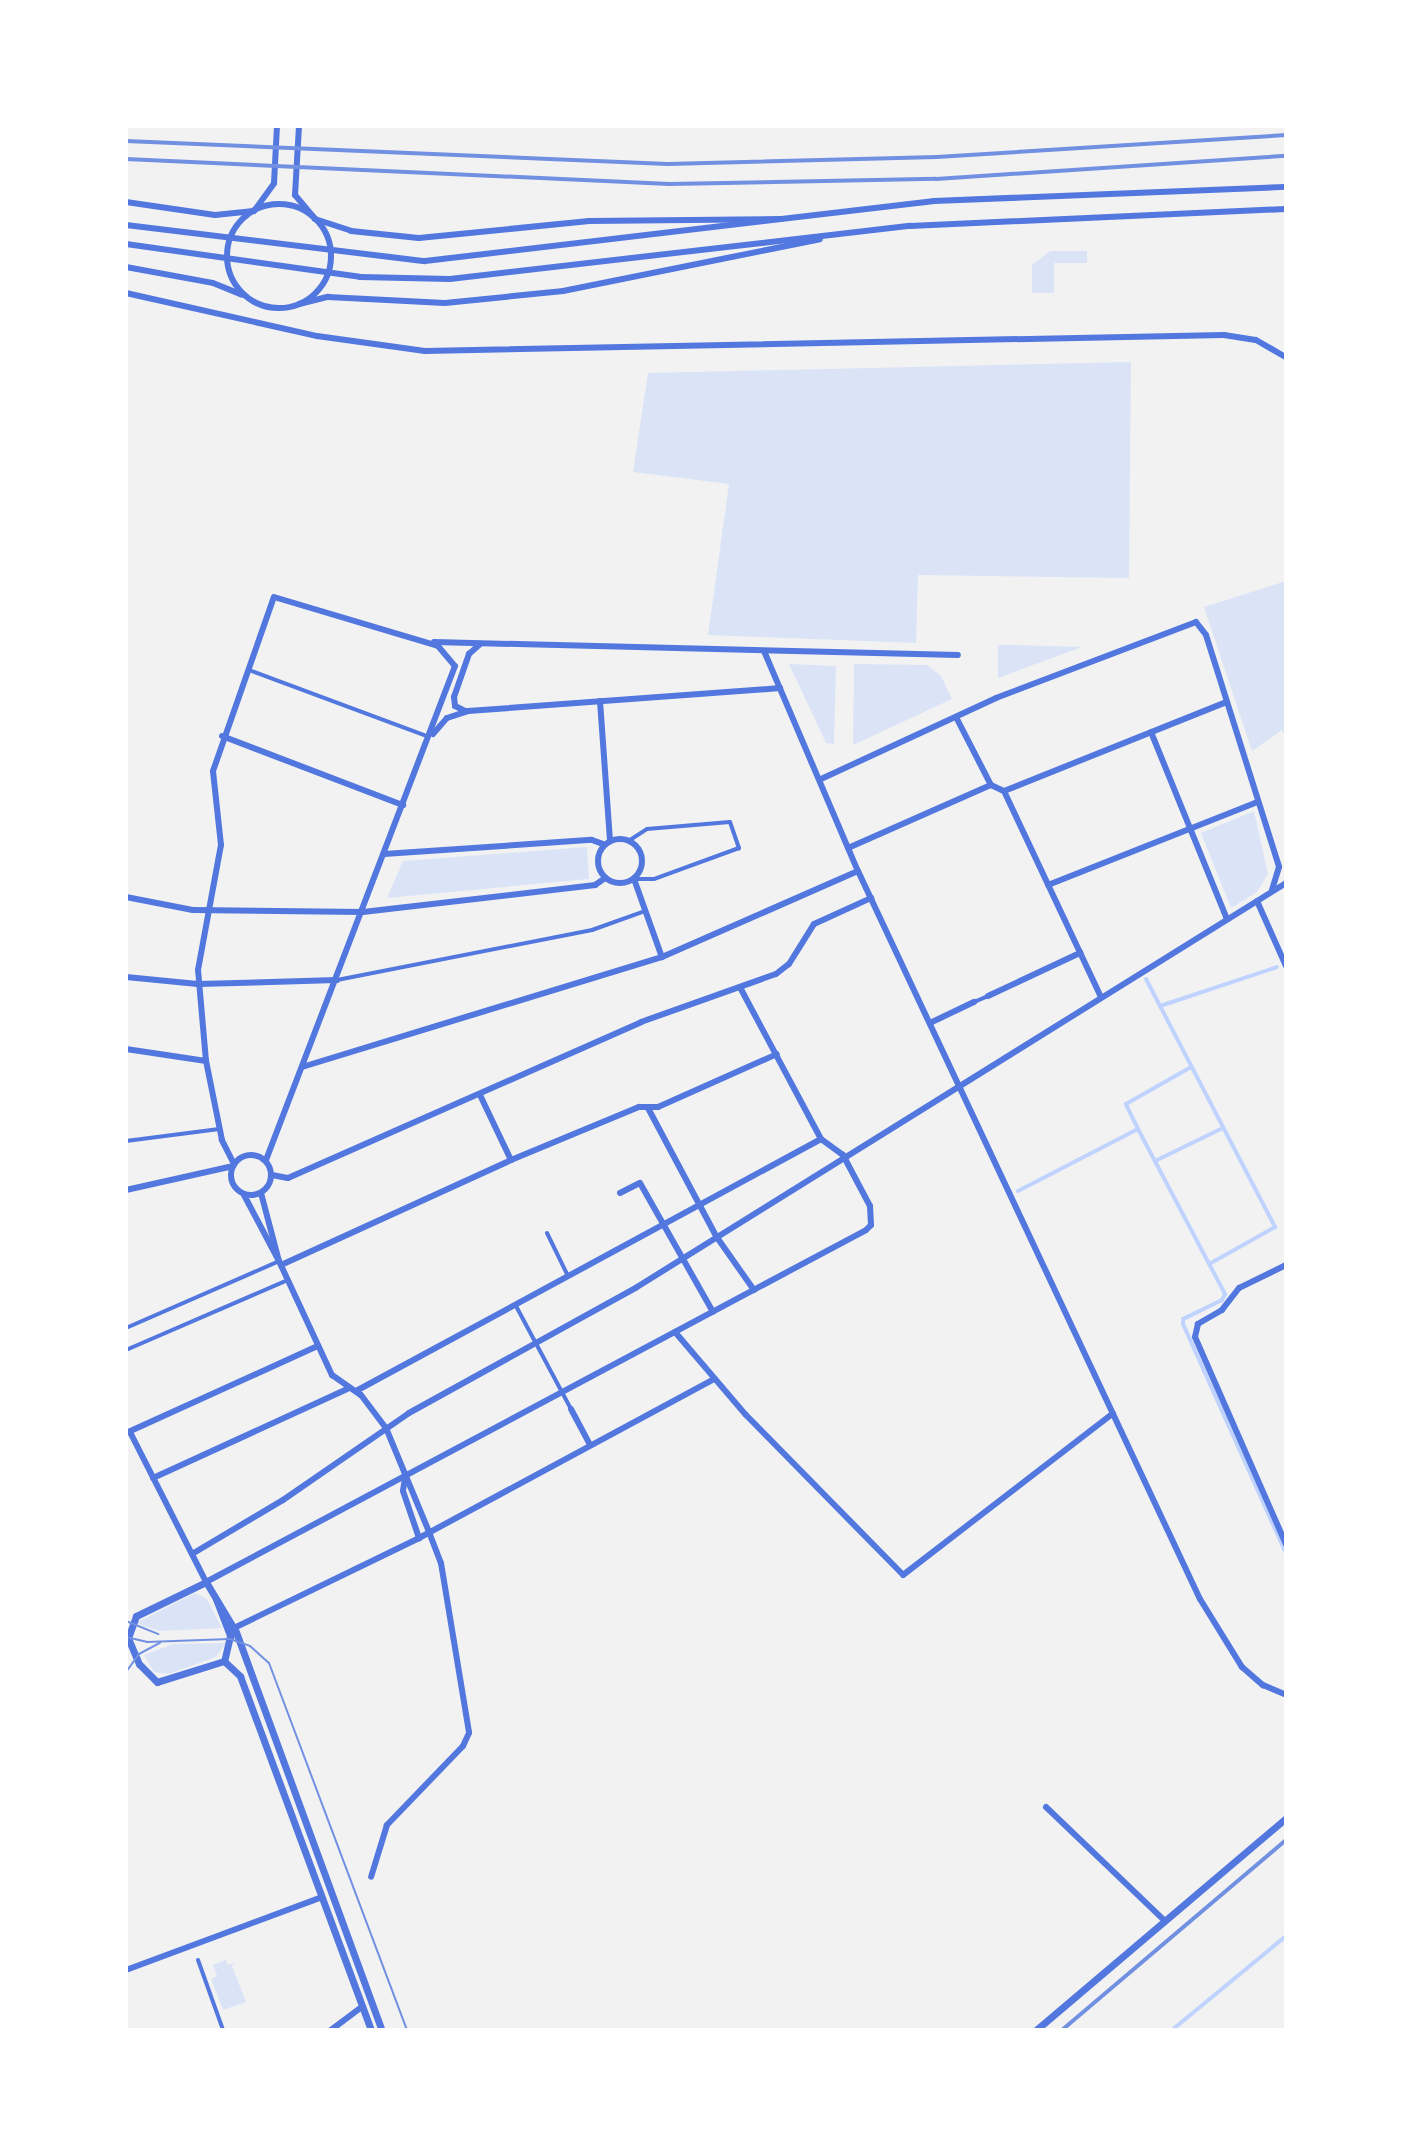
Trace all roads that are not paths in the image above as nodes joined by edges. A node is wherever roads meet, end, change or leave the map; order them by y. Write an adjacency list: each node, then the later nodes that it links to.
1 (277, 126): 6 (street)
2 (299, 126): 7 (street)
3 (1286, 187): 8 (street)
4 (126, 202): 6 (street)
5 (1286, 209): 10 (street)
6 (254, 211): 7 (street); 14 (street)
7 (315, 219): 8 (street); 15 (street)
8 (808, 219): 9 (street)
9 (126, 225)
10 (853, 231): 11 (street); 15 (street)
11 (126, 244)
12 (126, 267): 14 (street)
13 (126, 293): 16 (street)
14 (247, 298): 15 (street)
15 (299, 304)
16 (1286, 357)
17 (427, 642): 18 (street); 21 (street); 29 (street)
18 (487, 643): 19 (street); 25 (street)
19 (764, 651): 20 (street); 22 (street)
20 (958, 655)
21 (246, 670): 28 (street); 29 (street)
22 (780, 688): 23 (street); 30 (street)
23 (600, 701): 25 (street); 37 (street)
24 (1227, 702): 26 (street); 27 (street); 33 (street)
25 (468, 711): 29 (street)
26 (956, 717): 30 (street); 31 (street)
27 (1151, 732): 32 (street); 35 (street)
28 (222, 736): 34 (street); 49 (street)
29 (428, 736): 34 (street)
30 (821, 779): 38 (street)
31 (991, 785): 32 (street); 38 (street)
32 (1004, 791): 44 (street)
33 (1258, 802): 35 (street); 46 (street)
34 (403, 805): 39 (street)
35 (1190, 829): 44 (street); 52 (street)
36 (630, 840): 37 (street); 42 (street); 42 (street)
37 (607, 842): 39 (street); 41 (street)
38 (848, 848): 40 (street)
39 (384, 854): 51 (street)
40 (858, 871): 47 (street); 54 (street)
41 (604, 879): 42 (street); 51 (street)
42 (634, 879): 50 (street)
43 (1286, 883): 46 (street)
44 (1048, 885): 53 (street)
45 (126, 897): 49 (street)
46 (1265, 897): 48 (street)
47 (871, 898): 59 (street); 63 (street)
48 (1257, 901): 52 (street); 55 (street)
49 (207, 910): 51 (street); 58 (street)
50 (645, 911): 54 (street); 57 (street)
51 (363, 912): 57 (street)
52 (1227, 919): 61 (street)
53 (1080, 953): 60 (street); 61 (street)
54 (662, 957): 67 (street)
55 (1286, 966)
56 (126, 977): 58 (street)
57 (337, 980): 58 (street); 67 (street)
58 (198, 984): 66 (street)
59 (740, 987): 65 (street); 69 (street)
60 (988, 996): 62 (street)
61 (1101, 997): 68 (street)
62 (974, 1002): 63 (street)
63 (932, 1022): 68 (street)
64 (126, 1049): 66 (street)
65 (777, 1054): 70 (street); 72 (street)
66 (206, 1061): 71 (street)
67 (302, 1067): 75 (street)
68 (960, 1082): 74 (street); 105 (street)
69 (480, 1095): 76 (street); 78 (street)
70 (648, 1108): 76 (street); 83 (street)
71 (219, 1129): 73 (street); 77 (street)
72 (821, 1139): 74 (street); 83 (street)
73 (126, 1141)
74 (843, 1155): 86 (street); 92 (street)
75 (266, 1160): 77 (street); 78 (street)
76 (511, 1160): 88 (street)
77 (233, 1165): 79 (street); 82 (street)
78 (272, 1175): 80 (street)
79 (126, 1190)
80 (261, 1193): 82 (street); 88 (street)
81 (620, 1193): 84 (street)
82 (244, 1194): 88 (street)
83 (699, 1201): 84 (street); 86 (street)
84 (665, 1224): 87 (street); 90 (street)
85 (547, 1233): 90 (street)
86 (716, 1236): 87 (street); 92 (street)
87 (684, 1257): 94 (street); 97 (street)
88 (280, 1263): 91 (street); 95 (street)
89 (1286, 1265): 113 (street)
90 (568, 1276): 93 (street)
91 (288, 1280): 98 (street); 99 (street)
92 (754, 1290): 94 (street)
93 (515, 1304): 97 (street); 102 (street)
94 (713, 1312): 96 (street)
95 (126, 1328)
96 (675, 1332): 100 (street); 103 (street)
97 (536, 1342): 103 (street); 106 (street)
98 (318, 1346): 101 (street); 107 (street)
99 (126, 1350)
100 (714, 1379): 105 (street); 108 (street)
101 (347, 1389): 102 (street); 109 (street)
102 (356, 1391): 106 (street)
103 (563, 1392): 104 (street); 110 (street)
104 (571, 1409): 108 (street)
105 (1113, 1413): 123 (street)
106 (386, 1428): 110 (street); 114 (street)
107 (128, 1432): 109 (street)
108 (590, 1444): 111 (street)
109 (153, 1478): 114 (street)
110 (405, 1478): 111 (street); 112 (street); 115 (street)
111 (429, 1532): 112 (street); 126 (street)
112 (419, 1538): 119 (street)
113 (1286, 1544)
114 (192, 1554): 115 (street)
115 (206, 1582): 116 (street); 117 (street)
116 (216, 1599): 119 (street); 121 (street)
117 (136, 1616): 118 (street); 122 (street)
118 (126, 1621)
119 (234, 1628): 135 (street)
120 (126, 1653): 122 (street)
121 (224, 1661): 122 (street); 127 (street)
122 (139, 1664)
123 (1286, 1695)
124 (1046, 1807): 128 (street)
125 (1286, 1818): 128 (street)
126 (371, 1877)
127 (322, 1897): 130 (street); 131 (street)
128 (1165, 1921): 136 (street)
129 (198, 1960): 132 (street)
130 (126, 1970)
131 (362, 2007): 133 (street); 134 (street)
132 (223, 2030)
133 (331, 2030)
134 (371, 2030)
135 (382, 2030)
136 (1036, 2030)

